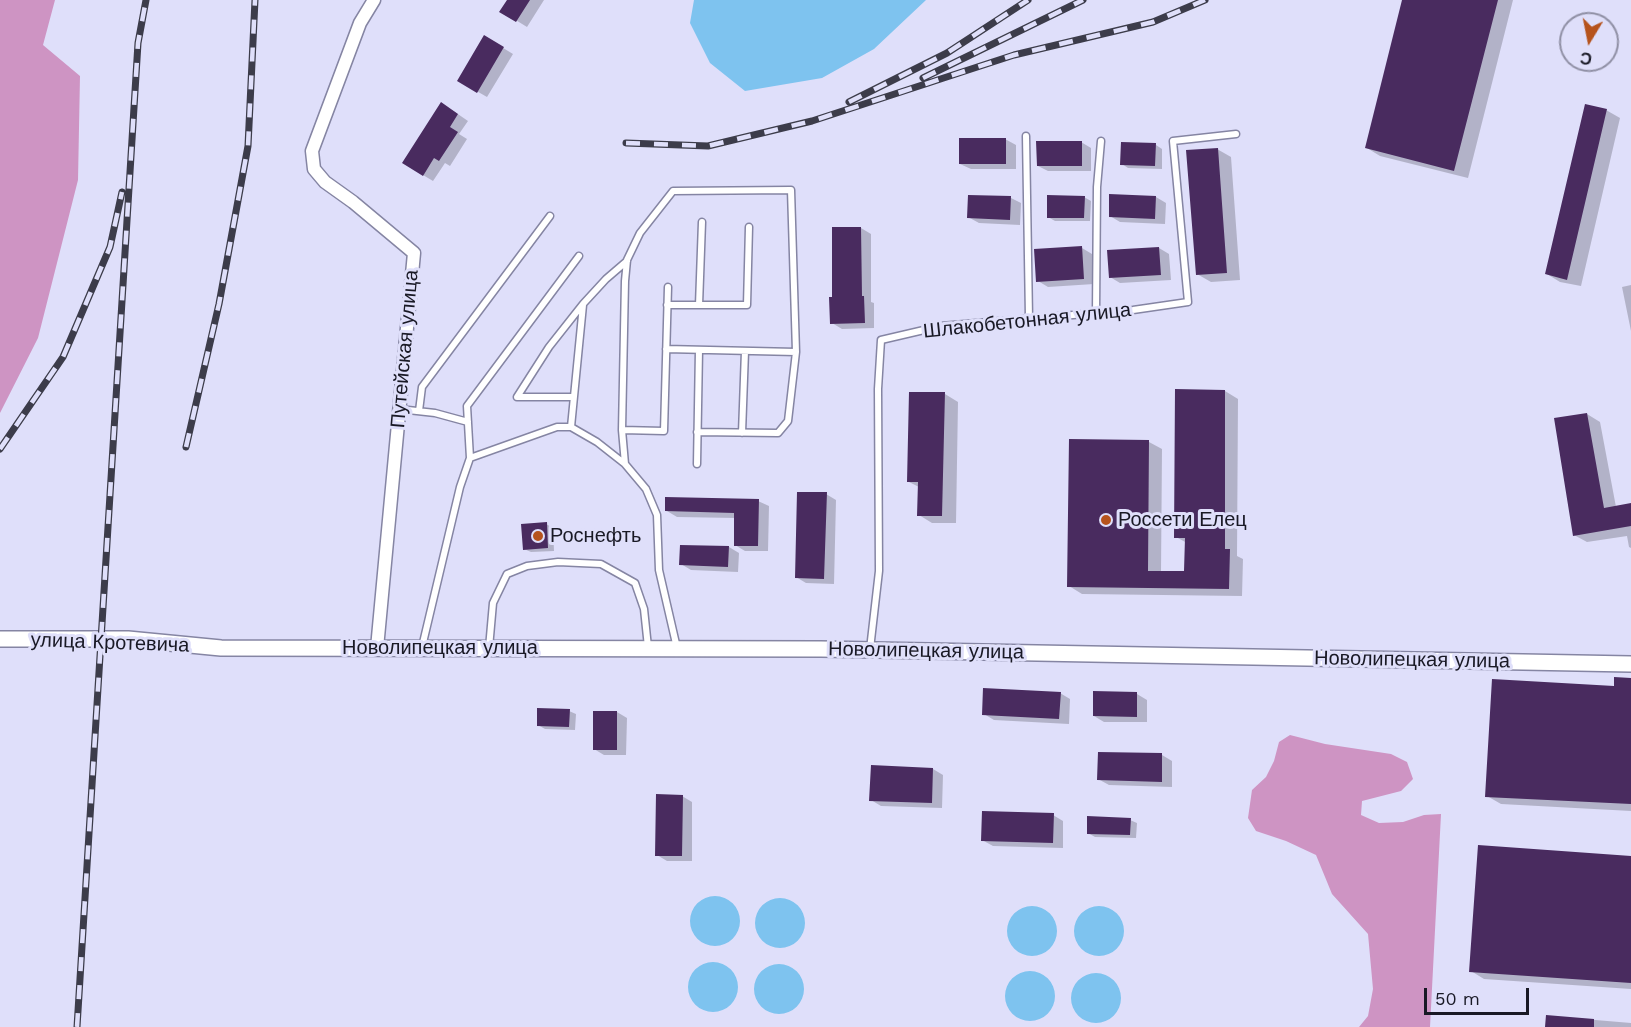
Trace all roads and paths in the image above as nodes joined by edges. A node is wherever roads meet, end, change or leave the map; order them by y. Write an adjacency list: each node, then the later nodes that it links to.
1 (374, 0): 21 (street, Путейская улица)
2 (1236, 134): 14 (lane, Шлакобетонная улица)
3 (1026, 136): 15 (lane)
4 (1101, 141): 14 (lane)
5 (550, 216): 22 (lane)
6 (702, 222): 13 (lane)
7 (749, 227): 13 (lane)
8 (579, 256): 23 (lane)
9 (627, 260): 11 (lane); 19 (lane); 25 (lane)
10 (668, 287): 12 (lane)
11 (583, 304): 20 (lane); 20 (lane)
12 (667, 305): 13 (lane); 16 (lane)
13 (699, 305)
14 (1096, 313): 15 (lane, Шлакобетонная улица)
15 (1029, 318): 38 (lane, Шлакобетонная улица)
16 (666, 349): 17 (lane); 25 (lane)
17 (699, 350): 18 (lane); 26 (lane)
18 (745, 351): 19 (lane); 27 (lane)
19 (796, 352): 27 (lane)
20 (573, 397): 24 (lane)
21 (399, 409): 22 (lane); 34 (street, Путейская улица)
22 (418, 411): 23 (lane)
23 (468, 422): 28 (lane)
24 (571, 427): 28 (lane); 29 (lane)
25 (622, 430): 29 (lane)
26 (697, 432): 27 (lane); 30 (lane)
27 (742, 433)
28 (470, 458): 35 (lane)
29 (625, 464): 37 (lane)
30 (697, 464)
31 (0, 639): 33 (street, улица Кротевича)
32 (648, 647): 36 (street, Новолипецкая улица); 36 (lane); 37 (street, Новолипецкая улица)
33 (220, 648): 34 (street, Новолипецкая улица)
34 (377, 648): 35 (street, Новолипецкая улица)
35 (422, 648): 36 (street, Новолипецкая улица)
36 (489, 648)
37 (677, 648): 38 (street, Новолипецкая улица)
38 (870, 650): 39 (street, Новолипецкая улица)
39 (1631, 664)

